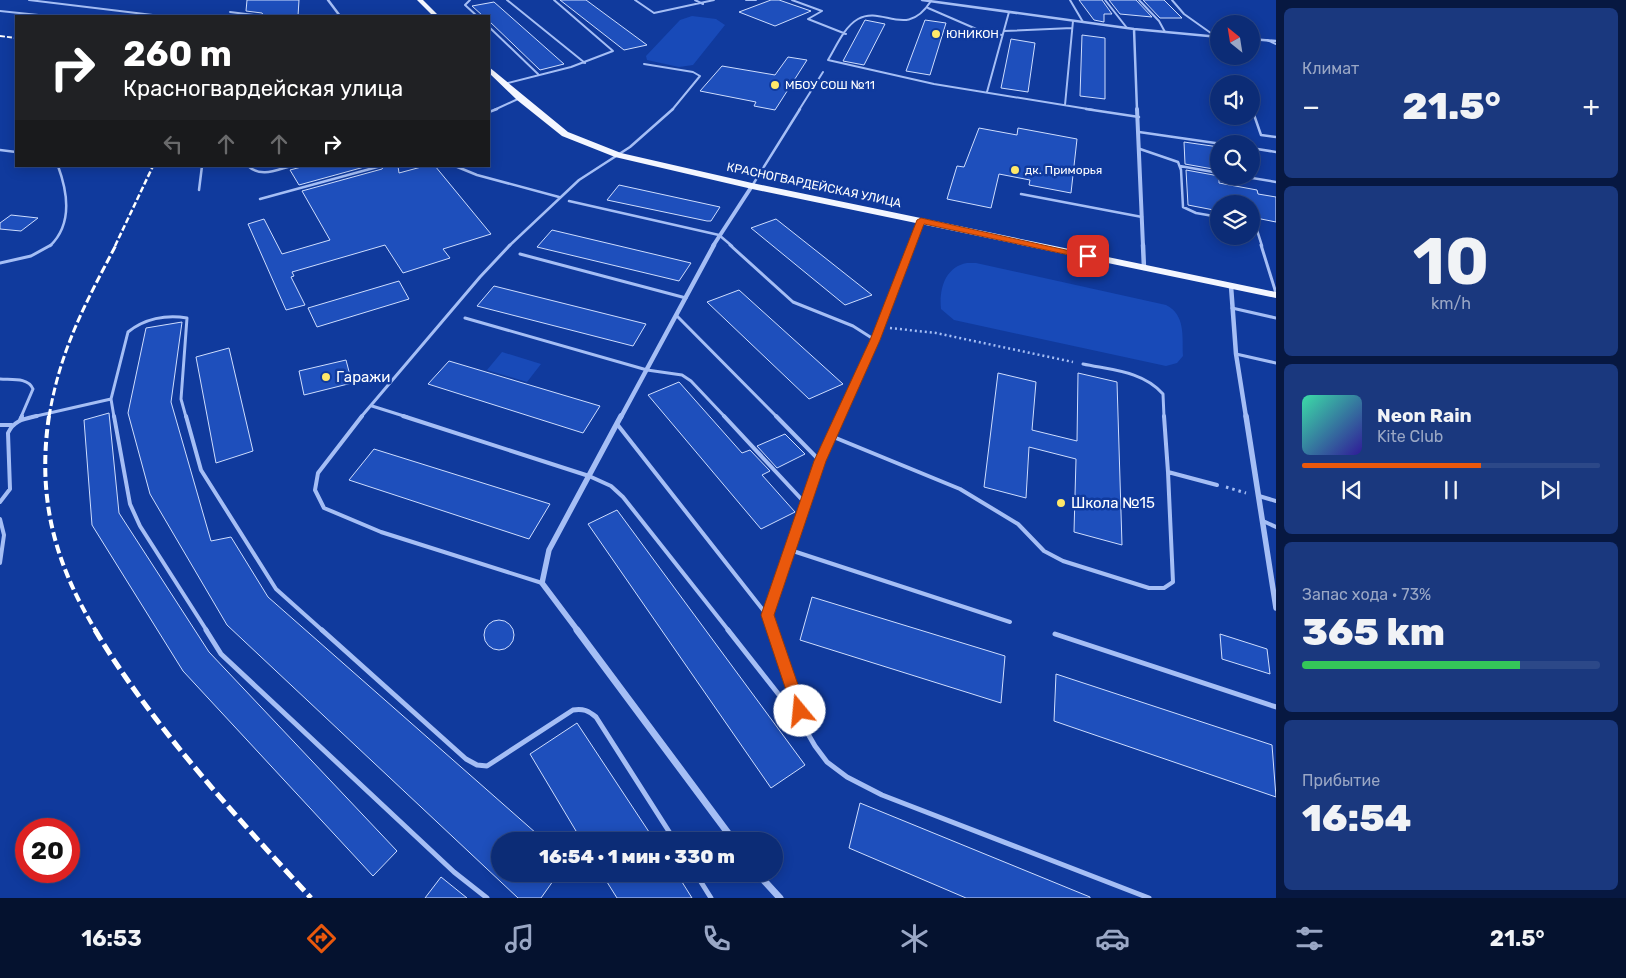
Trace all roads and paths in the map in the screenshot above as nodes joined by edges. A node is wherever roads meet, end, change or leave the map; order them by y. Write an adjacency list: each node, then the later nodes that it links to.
1 (29, 0): 26 (lane)
2 (328, 0): 28 (street)
3 (422, 0): 29 (main road)
4 (470, 0): 30 (lane)
5 (507, 0): 45 (lane)
6 (554, 0): 45 (lane)
7 (635, 0): 20 (lane)
8 (695, 0): 20 (lane)
9 (714, 0): 20 (lane)
10 (746, 0): 11 (lane)
11 (756, 0)
12 (792, 0): 40 (lane)
13 (922, 0): 18 (street)
14 (1070, 0): 32 (lane)
15 (1105, 0): 34 (lane)
16 (1139, 0): 38 (lane)
17 (1172, 0): 39 (lane)
18 (931, 1): 19 (street); 21 (lane)
19 (940, 1): 24 (street)
20 (703, 4)
21 (928, 8): 40 (lane); 41 (lane)
22 (0, 11): 25 (lane)
23 (230, 12): 27 (lane)
24 (1009, 12): 31 (street); 37 (lane)
25 (38, 15)
26 (153, 15)
27 (253, 15)
28 (339, 15)
29 (435, 15)
30 (476, 15)
31 (1073, 21): 32 (street); 33 (lane)
32 (1083, 22): 34 (street)
33 (1072, 28): 37 (lane); 53 (lane)
34 (1127, 28): 36 (street)
35 (490, 29): 49 (lane)
36 (1134, 29): 38 (street); 55 (street)
37 (1004, 31): 41 (lane)
38 (1165, 32): 42 (street)
39 (1210, 32)
40 (846, 34): 51 (lane)
41 (1002, 35): 51 (lane)
42 (1210, 36)
43 (1260, 40): 44 (street)
44 (1276, 42)
45 (585, 63): 49 (lane)
46 (644, 64): 65 (lane)
47 (490, 70): 50 (main road, КРАСНОГВАРДЕЙСКАЯ УЛИЦА)
48 (823, 72): 76 (lane)
49 (538, 74): 50 (lane)
50 (504, 84): 52 (main road, КРАСНОГВАРДЕЙСКАЯ УЛИЦА)
51 (987, 92): 53 (lane)
52 (520, 98): 54 (lane); 65 (main road, КРАСНОГВАРДЕЙСКАЯ УЛИЦА)
53 (1065, 105): 55 (lane)
54 (490, 112)
55 (1139, 117): 57 (street)
56 (1258, 125): 58 (lane)
57 (1139, 132): 59 (lane); 62 (street)
58 (1276, 137)
59 (1210, 142)
60 (1260, 149): 64 (lane)
61 (0, 150): 63 (lane)
62 (1140, 150): 66 (lane); 83 (street)
63 (15, 152)
64 (1276, 152)
65 (618, 155): 76 (main road, КРАСНОГВАРДЕЙСКАЯ УЛИЦА); 79 (lane)
66 (1180, 166): 73 (lane); 82 (lane)
67 (58, 167): 88 (lane)
68 (202, 167): 77 (lane)
69 (249, 167): 70 (lane)
70 (287, 167)
71 (377, 167): 80 (lane)
72 (458, 167): 79 (lane)
73 (1210, 171)
74 (1260, 179): 75 (lane)
75 (1276, 182)
76 (752, 186): 84 (main road, КРАСНОГВАРДЕЙСКАЯ УЛИЦА); 85 (street)
77 (199, 190)
78 (1021, 194): 83 (lane)
79 (559, 198): 105 (lane)
80 (260, 199)
81 (568, 201): 85 (lane)
82 (1210, 215)
83 (1142, 217): 89 (street)
84 (921, 220): 89 (main road, КРАСНОГВАРДЕЙСКАЯ УЛИЦА); 97 (lane)
85 (720, 235): 92 (street); 98 (lane)
86 (1260, 240): 91 (lane)
87 (520, 254): 92 (lane)
88 (0, 263)
89 (1144, 268): 90 (main road, КРАСНОГВАРДЕЙСКАЯ УЛИЦА)
90 (1231, 286): 91 (main road, КРАСНОГВАРДЕЙСКАЯ УЛИЦА); 93 (street)
91 (1276, 294)
92 (686, 298): 94 (street)
93 (1232, 308): 96 (lane); 99 (street)
94 (676, 315): 102 (street); 111 (lane)
95 (465, 318): 102 (lane)
96 (1276, 318)
97 (880, 327): 98 (lane); 101 (path)
98 (875, 340): 110 (lane)
99 (1236, 354): 100 (lane); 115 (street)
100 (1276, 363)
101 (1083, 364): 112 (lane)
102 (647, 370): 107 (street); 118 (lane)
103 (0, 379): 106 (lane)
104 (111, 399): 106 (lane); 131 (lane); 135 (lane)
105 (372, 406): 113 (lane); 124 (lane)
106 (20, 420): 109 (lane)
107 (617, 424): 113 (street); 126 (lane)
108 (0, 425): 109 (lane)
109 (12, 425): 116 (lane)
110 (831, 436): 111 (lane); 112 (lane)
111 (820, 461): 118 (lane)
112 (1168, 472): 114 (lane)
113 (589, 476): 124 (street); 130 (lane)
114 (1217, 485): 115 (path)
115 (1259, 496): 117 (lane); 120 (street)
116 (1, 501)
117 (1276, 501)
118 (806, 503): 122 (lane)
119 (0, 519): 123 (lane)
120 (1263, 521): 121 (lane); 125 (street)
121 (1276, 527)
122 (790, 550): 126 (lane); 127 (lane)
123 (0, 562)
124 (542, 583): 132 (street)
125 (1276, 608)
126 (768, 615): 130 (lane)
127 (1010, 622)
128 (1055, 634): 129 (lane)
129 (1276, 707)
130 (804, 727): 138 (lane)
131 (669, 832)
132 (727, 832)
133 (701, 882): 136 (lane)
134 (764, 882): 137 (street)
135 (487, 898)
136 (711, 898)
137 (780, 898)
138 (1149, 898)

